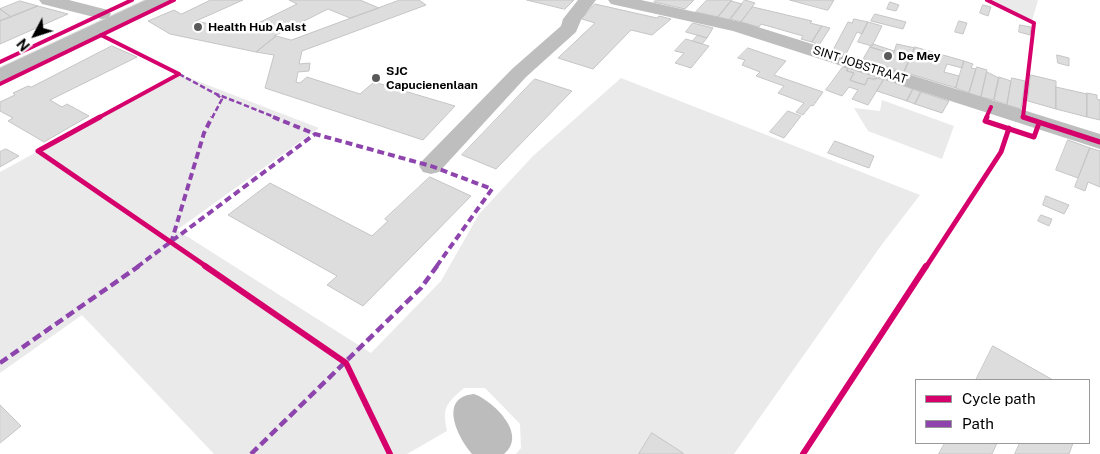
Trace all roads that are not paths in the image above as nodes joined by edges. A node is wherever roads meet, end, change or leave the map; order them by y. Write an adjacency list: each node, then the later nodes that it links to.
1 (48, 0): 6 (street)
2 (132, 0): 6 (main road)
3 (161, 0): 8 (main road)
4 (587, 0): 10 (street)
5 (617, 0): 9 (street, SINT JOBSTRAAT)
6 (102, 14): 7 (main road)
7 (0, 62)
8 (0, 76)
9 (1100, 142)
10 (431, 166)

